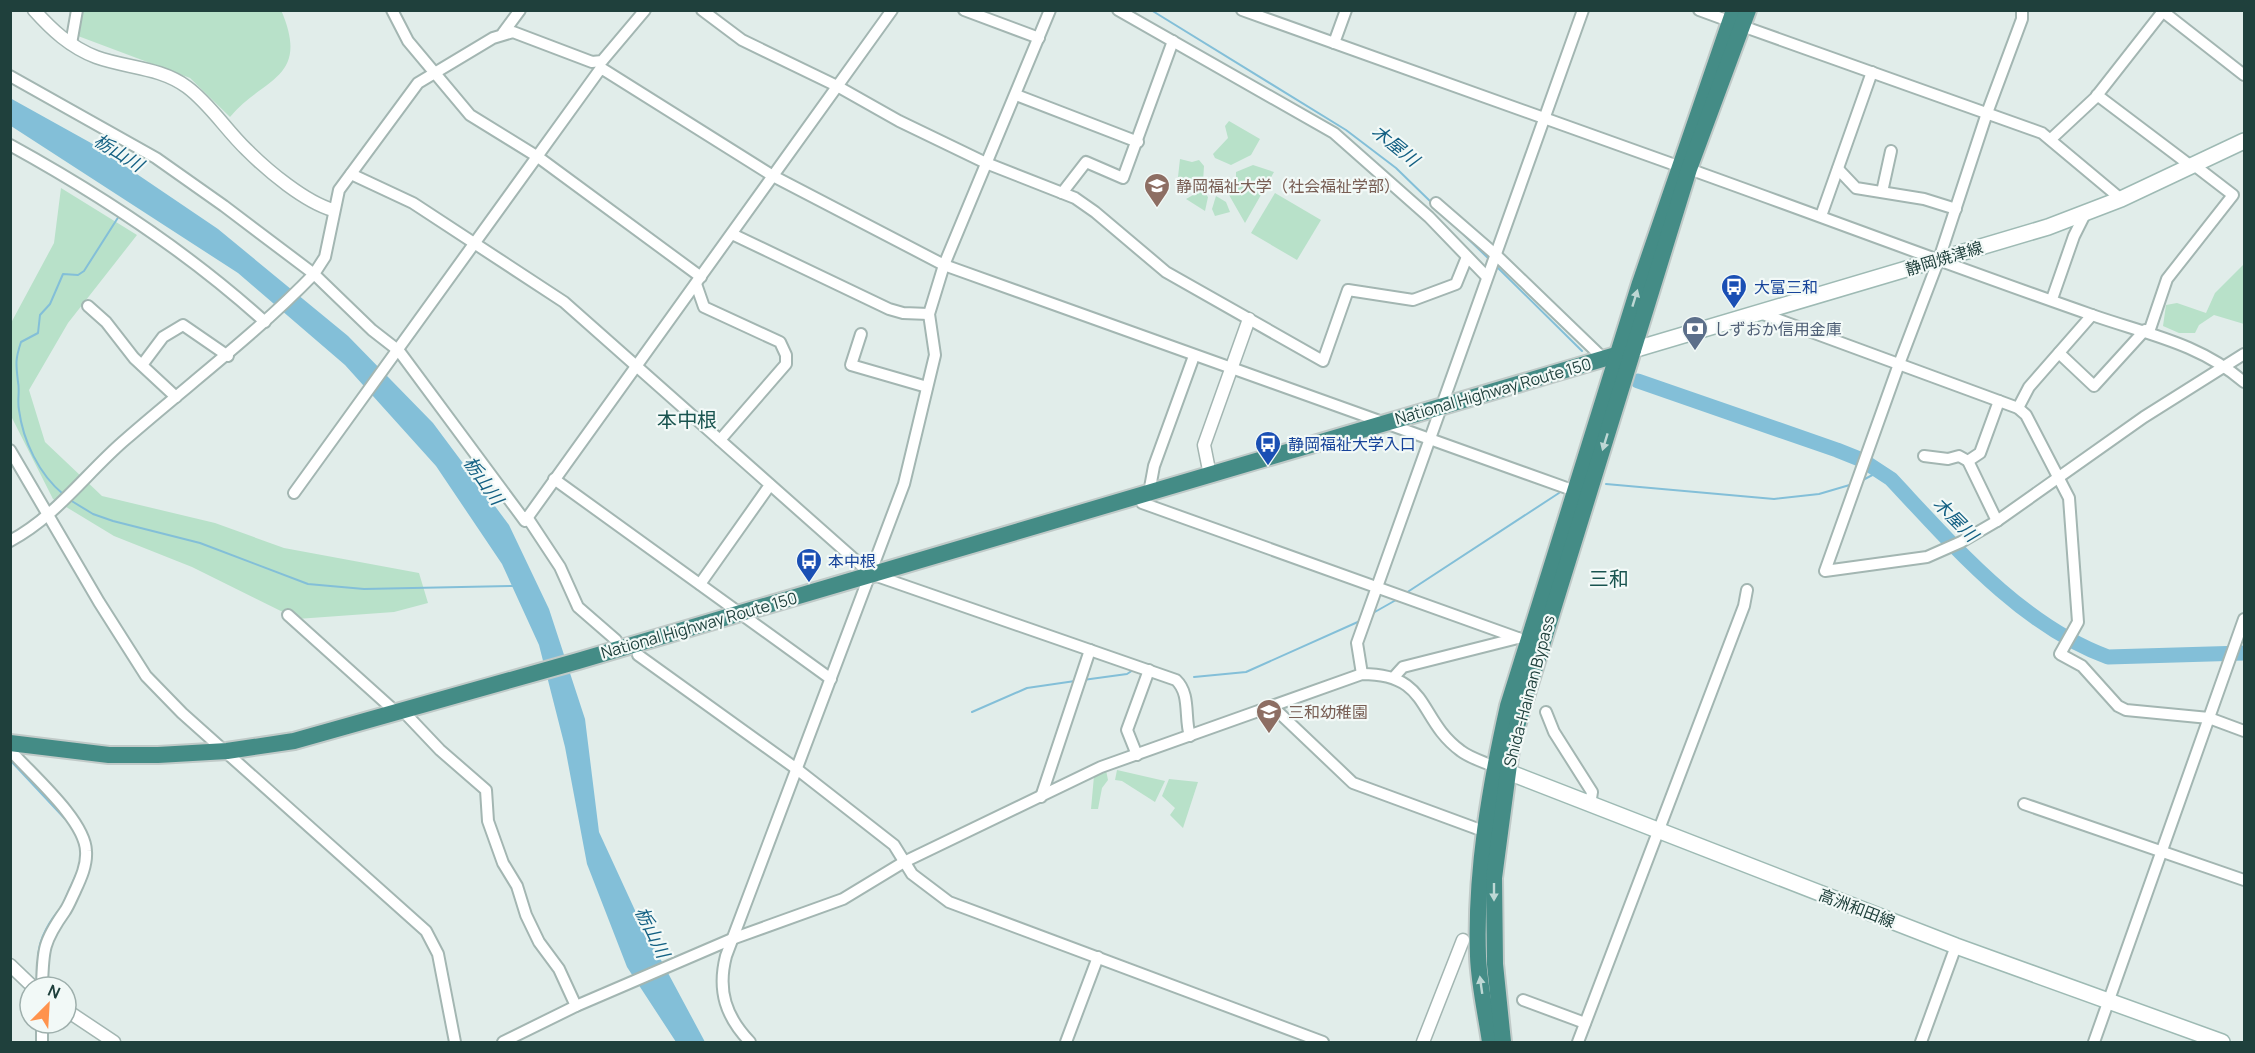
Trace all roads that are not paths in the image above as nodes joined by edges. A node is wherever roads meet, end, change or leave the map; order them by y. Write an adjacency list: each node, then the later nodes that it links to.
1 (34, 10): 22 (street)
2 (77, 10): 22 (street)
3 (392, 10): 25 (street)
4 (520, 10): 18 (street)
5 (645, 10): 23 (street)
6 (702, 10): 28 (street)
7 (892, 10): 28 (street)
8 (964, 10): 19 (street)
9 (1050, 10): 19 (street)
10 (1118, 10): 20 (street)
11 (1242, 10): 21 (street)
12 (1346, 10): 21 (street)
13 (1583, 10): 32 (street)
14 (1699, 10): 17 (street)
15 (2022, 10): 31 (street)
16 (2163, 11): 26 (street); 30 (street)
17 (1738, 17): 24 (street); 41 (highway)
18 (503, 33): 23 (street); 25 (street)
19 (1039, 38): 29 (street)
20 (1173, 41): 35 (street); 56 (street)
21 (1334, 43): 32 (street)
22 (71, 44): 50 (street)
23 (599, 65): 38 (street); 44 (street)
24 (1872, 72): 31 (street); 42 (street)
25 (433, 73): 38 (street); 43 (street)
26 (2244, 75)
27 (10, 76): 59 (street)
28 (837, 86): 39 (street); 44 (street)
29 (1016, 95): 35 (street); 39 (street)
30 (2097, 95): 33 (street); 40 (street)
31 (1987, 113): 33 (street); 49 (street)
32 (1545, 118): 41 (street); 55 (street)
33 (2051, 139): 47 (street)
34 (2244, 141): 40 (main road, 静岡焼津線)
35 (1138, 142): 46 (street)
36 (10, 145): 68 (street)
37 (1891, 151): 45 (street)
38 (538, 157): 54 (street); 61 (street)
39 (986, 163): 46 (street); 58 (street)
40 (2192, 165): 47 (main road, 静岡焼津線); 69 (street)
41 (1684, 167): 52 (street); 73 (highway)
42 (1838, 169): 45 (street); 52 (street)
43 (351, 174): 50 (street); 54 (street)
44 (773, 176): 53 (street); 58 (street)
45 (1882, 192): 49 (street)
46 (1062, 193): 67 (street)
47 (2121, 199): 51 (main road, 静岡焼津線)
48 (1436, 203): 55 (street)
49 (1956, 209): 57 (street)
50 (333, 210): 59 (street)
51 (2086, 212): 57 (main road, 静岡焼津線); 62 (street)
52 (1821, 216): 57 (street)
53 (732, 234): 61 (street); 65 (street)
54 (475, 244): 72 (street); 79 (street)
55 (1496, 255): 60 (street); 73 (street)
56 (1467, 256): 60 (street); 67 (street)
57 (1940, 259): 62 (street); 64 (main road, 静岡焼津線); 77 (street)
58 (944, 265): 65 (street); 76 (street)
59 (313, 275): 68 (street); 72 (street)
60 (1487, 277): 86 (street)
61 (698, 281): 79 (street); 89 (street)
62 (2052, 299): 66 (street)
63 (88, 306): 78 (street)
64 (1760, 313): 73 (main road, 静岡焼津線); 77 (street)
65 (929, 314): 83 (street)
66 (2092, 315): 69 (street); 71 (street)
67 (1249, 319): 81 (street)
68 (267, 320): 75 (street)
69 (2147, 331): 71 (street); 80 (street)
70 (861, 334): 83 (street)
71 (2059, 352): 87 (street)
72 (397, 354): 99 (street); 102 (street)
73 (1619, 354): 86 (highway, National Highway Route 150); 98 (highway, Shida-Hainan Bypass); 130 (highway, Shida-Hainan Bypass, one-way to 130)
74 (2244, 354): 80 (street)
75 (228, 356): 78 (street); 84 (street)
76 (1194, 356): 81 (street); 100 (street)
77 (1899, 364): 85 (street); 103 (street)
78 (142, 365): 84 (street)
79 (635, 365): 89 (street); 96 (street)
80 (2226, 366): 82 (street); 95 (street)
81 (1230, 367): 88 (street); 94 (street)
82 (2244, 382)
83 (927, 387): 105 (street)
84 (176, 398): 101 (street)
85 (1999, 401): 87 (street); 93 (street)
86 (1441, 407): 88 (highway, National Highway Route 150); 90 (street)
87 (2018, 408): 95 (street)
88 (1382, 423): 90 (street); 94 (highway, National Highway Route 150)
89 (720, 440): 97 (street)
90 (1430, 440): 98 (street); 107 (street)
91 (10, 450): 101 (street)
92 (1924, 456): 93 (street)
93 (1968, 461): 103 (street)
94 (1210, 475): 100 (highway, National Highway Route 150)
95 (2058, 475): 103 (street); 123 (street)
96 (554, 479): 102 (street); 106 (street)
97 (770, 485): 105 (street); 106 (street)
98 (1575, 491): 113 (highway, Shida-Hainan Bypass)
99 (294, 493)
100 (1144, 494): 105 (highway, National Highway Route 150); 107 (street)
101 (47, 516): 104 (street); 128 (street)
102 (527, 517): 112 (street)
103 (1997, 521)
104 (10, 541)
105 (871, 574): 109 (highway, National Highway Route 150); 114 (street); 119 (street)
106 (700, 584): 109 (street)
107 (1377, 588): 113 (street); 117 (street)
108 (1747, 590): 135 (street)
109 (741, 613): 119 (street); 121 (highway, National Highway Route 150)
110 (288, 615): 121 (street)
111 (2244, 619): 123 (street)
112 (616, 640)
113 (1524, 640): 118 (street); 130 (highway, Shida-Hainan Bypass)
114 (1090, 650): 116 (street); 132 (street)
115 (638, 655): 131 (street)
116 (1149, 670): 125 (street); 129 (street)
117 (1362, 674): 118 (street); 120 (street)
118 (1394, 677): 130 (street)
119 (831, 679): 131 (street)
120 (1273, 707): 125 (street); 136 (street)
121 (400, 712): 128 (highway, National Highway Route 150); 147 (street)
122 (1546, 712): 134 (street)
123 (2209, 718): 124 (street); 137 (street)
124 (2244, 731)
125 (1190, 736): 129 (street)
126 (10, 743): 128 (highway, National Highway Route 150)
127 (10, 750): 144 (street)
128 (227, 751): 151 (street)
129 (1137, 755): 132 (street)
130 (1501, 769): 134 (main road, 高洲和田線); 136 (highway, Shida-Hainan Bypass); 158 (highway, Shida-Hainan Bypass, one-way to 158)
131 (798, 770): 138 (street); 140 (street)
132 (1041, 797): 138 (street)
133 (2024, 804): 137 (street)
134 (1590, 805): 135 (main road, 高洲和田線)
135 (1657, 831): 142 (main road, 高洲和田線); 149 (street)
136 (1486, 832): 157 (highway, Shida-Hainan Bypass, one-way to 136)
137 (2162, 851): 139 (street); 146 (street)
138 (904, 862): 140 (street); 143 (street)
139 (2244, 880)
140 (732, 939): 147 (street); 153 (street)
141 (1463, 940): 156 (street)
142 (1956, 946): 146 (main road, 高洲和田線); 160 (street)
143 (1098, 957): 154 (street); 155 (street)
144 (42, 975)
145 (1523, 1000): 149 (street)
146 (2109, 1002): 161 (street); 162 (main road, 高洲和田線)
147 (576, 1006): 152 (street)
148 (78, 1018): 150 (street)
149 (1585, 1023): 159 (street)
150 (114, 1042)
151 (455, 1042)
152 (503, 1042)
153 (750, 1042)
154 (1066, 1042)
155 (1323, 1042)
156 (1423, 1042)
157 (1490, 1042)
158 (1503, 1042)
159 (1578, 1042)
160 (1921, 1042)
161 (2094, 1042)
162 (2222, 1042)

